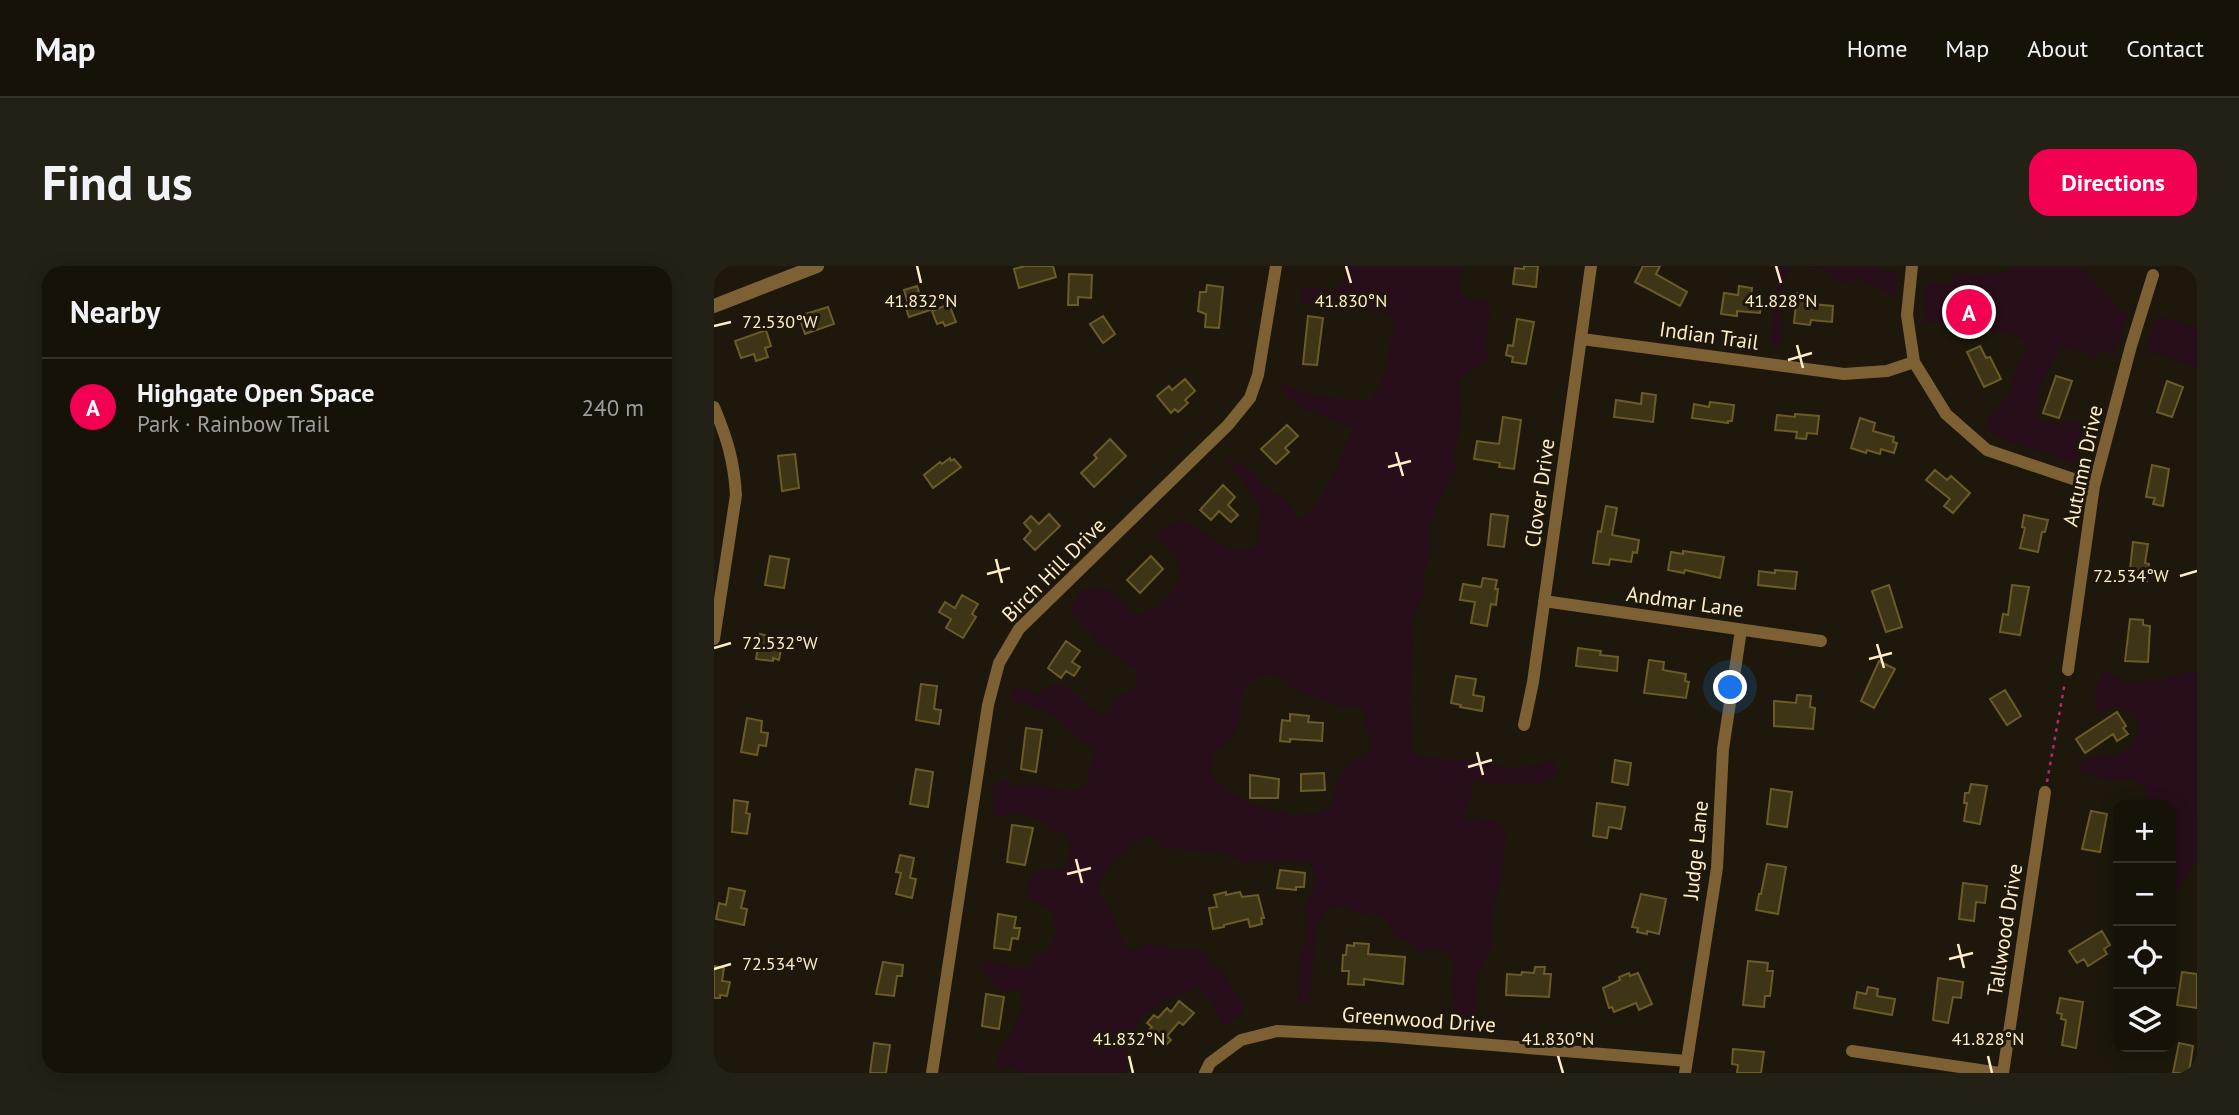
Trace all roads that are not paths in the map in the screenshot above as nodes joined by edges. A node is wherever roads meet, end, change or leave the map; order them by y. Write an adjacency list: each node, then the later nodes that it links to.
1 (817, 266): 6 (street)
2 (1276, 266): 20 (street, Birch Hill Drive)
3 (1591, 266): 7 (street, Clover Drive)
4 (1912, 266): 8 (street)
5 (2153, 275): 10 (street, Autumn Drive)
6 (714, 306)
7 (1582, 339): 8 (street, Indian Trail); 11 (street, Clover Drive)
8 (1914, 362): 10 (street)
9 (714, 407): 13 (street)
10 (2094, 486): 15 (street, Autumn Drive)
11 (1544, 601): 12 (street, Andmar Lane); 16 (street, Clover Drive)
12 (1741, 630): 14 (street, Andmar Lane); 19 (street, Judge Lane)
13 (714, 639)
14 (1821, 641)
15 (2068, 670)
16 (1524, 726)
17 (2045, 792): 22 (street, Tallwood Drive)
18 (1852, 1051): 22 (street)
19 (1686, 1067): 21 (street, Greenwood Drive)
20 (932, 1073)
21 (1205, 1073)
22 (2001, 1073)

